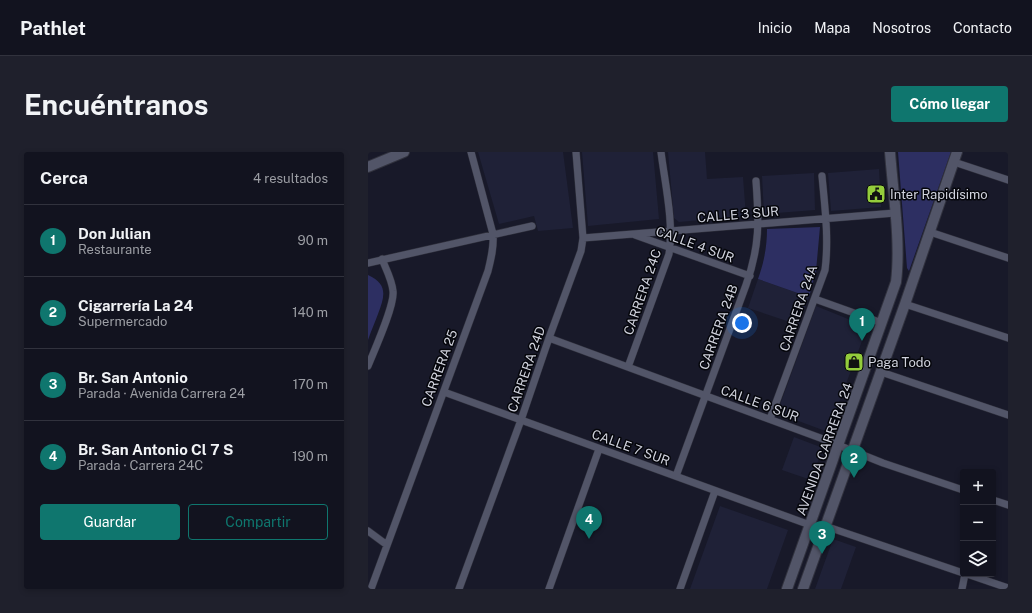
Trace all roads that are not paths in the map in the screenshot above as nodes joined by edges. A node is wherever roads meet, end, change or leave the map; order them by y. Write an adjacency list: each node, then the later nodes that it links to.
1 (404, 152): 7 (main road)
2 (471, 152): 17 (street, CARRERA 25)
3 (576, 152): 19 (street, CARRERA 24D)
4 (661, 152): 15 (street, CARRERA 24C)
5 (890, 152): 11 (main road, AVENIDA CARRERA 24)
6 (956, 157): 9 (street); 16 (main road, AVENIDA CARRERA 24)
7 (368, 167)
8 (822, 176): 12 (street, CARRERA 24A)
9 (1008, 180)
10 (756, 182): 13 (street, CARRERA 24B)
11 (895, 213): 12 (street, CALLE 3 SUR); 27 (main road, AVENIDA CARRERA 24)
12 (825, 219): 13 (street, CALLE 3 SUR); 25 (street, CARRERA 24A)
13 (759, 224): 15 (street, CALLE 3 SUR); 24 (street, CARRERA 24B)
14 (532, 226): 17 (street)
15 (670, 231): 18 (street, CALLE 3 SUR); 20 (street, CARRERA 24C)
16 (930, 232): 21 (street); 26 (main road, AVENIDA CARRERA 24)
17 (493, 234): 22 (street); 33 (street, CARRERA 25)
18 (633, 234): 19 (street, CALLE 3 SUR); 20 (street, CALLE 4 SUR)
19 (583, 238): 28 (street, CARRERA 24D)
20 (670, 247): 24 (street, CALLE 4 SUR); 31 (street, CARRERA 24C)
21 (1008, 258)
22 (382, 259): 23 (street); 30 (street)
23 (368, 263)
24 (750, 276): 34 (street, CARRERA 24B)
25 (816, 299): 27 (street); 36 (street, CARRERA 24A)
26 (905, 304): 29 (street); 32 (main road, AVENIDA CARRERA 24)
27 (882, 323): 38 (main road, AVENIDA CARRERA 24)
28 (549, 338): 31 (street, CALLE 6 SUR); 37 (street, CARRERA 24D)
29 (1008, 338)
30 (368, 366)
31 (628, 367): 34 (street, CALLE 6 SUR)
32 (881, 372): 35 (street); 40 (main road, AVENIDA CARRERA 24)
33 (444, 392): 37 (street, CALLE 7 SUR); 49 (street, CARRERA 25)
34 (706, 395): 36 (street, CALLE 6 SUR); 41 (street, CARRERA 24B)
35 (1008, 415)
36 (770, 419): 38 (street, CALLE 6 SUR)
37 (521, 420): 39 (street, CALLE 7 SUR); 55 (street, CARRERA 24D)
38 (839, 445): 40 (street, CALLE 6 SUR); 46 (main road, AVENIDA CARRERA 24)
39 (599, 449): 41 (street, CALLE 7 SUR); 56 (street)
40 (852, 451): 42 (street, CALLE 6 SUR); 47 (main road, AVENIDA CARRERA 24)
41 (676, 476): 43 (street, CALLE 7 SUR)
42 (960, 489)
43 (715, 491): 46 (street, CALLE 7 SUR); 57 (street)
44 (996, 501): 45 (street)
45 (1008, 505)
46 (810, 526): 58 (main road, AVENIDA CARRERA 24)
47 (825, 526): 50 (street); 59 (main road, AVENIDA CARRERA 24)
48 (368, 531): 49 (street)
49 (387, 545): 54 (street, CARRERA 25)
50 (960, 572)
51 (964, 577): 60 (street)
52 (974, 577): 53 (street)
53 (1008, 588)
54 (371, 589)
55 (459, 589)
56 (549, 589)
57 (680, 589)
58 (787, 589)
59 (803, 589)
60 (962, 589)

